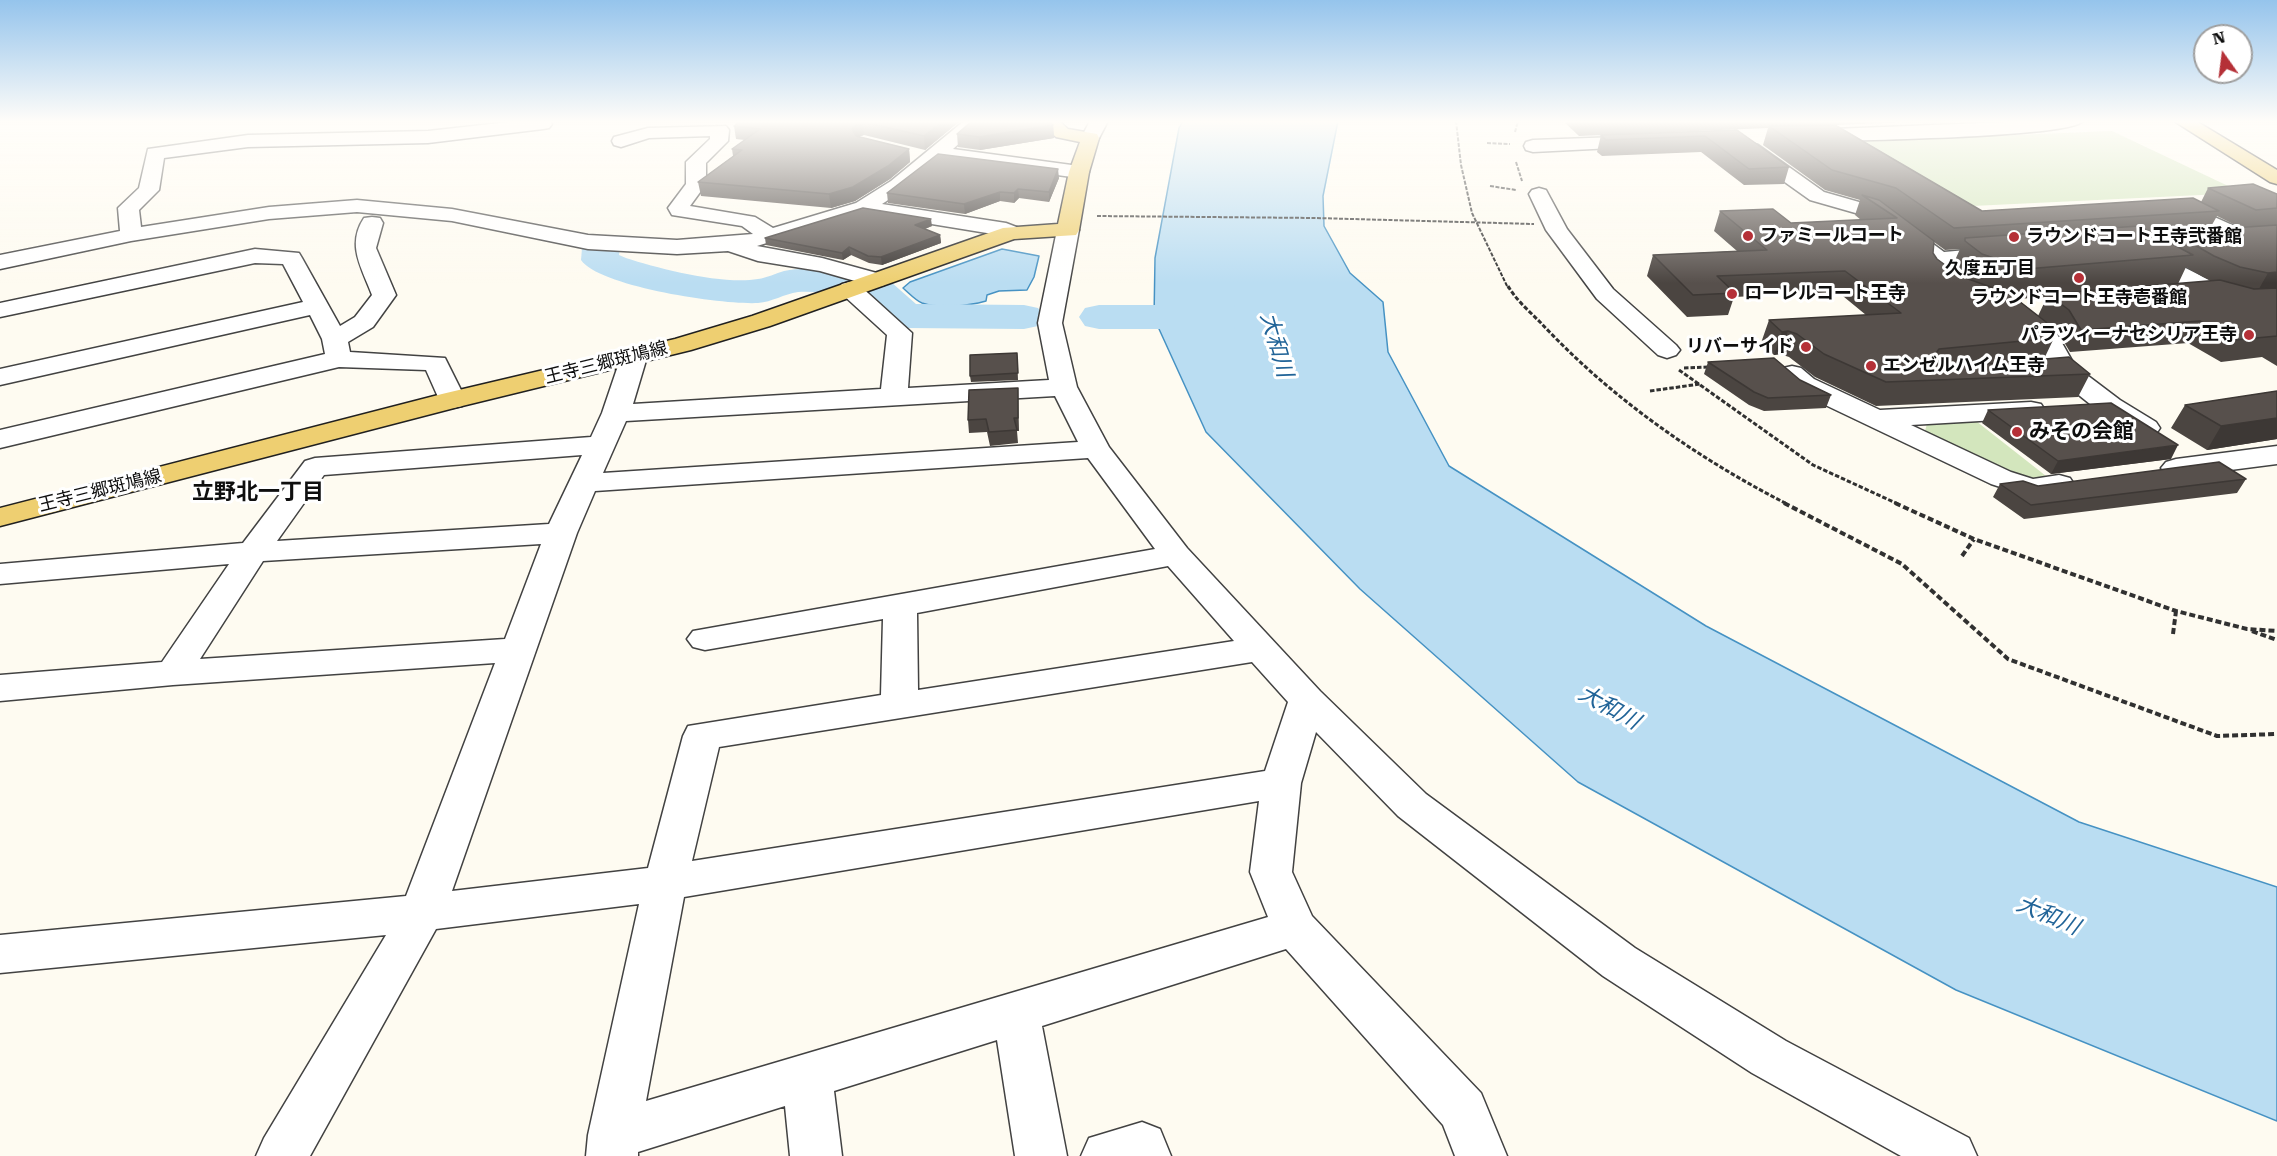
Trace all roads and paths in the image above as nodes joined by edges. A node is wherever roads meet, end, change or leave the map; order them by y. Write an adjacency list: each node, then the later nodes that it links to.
1 (151, 175): 17 (street)
2 (696, 175): 18 (street)
3 (911, 175): 11 (street)
4 (1079, 175): 14 (main road)
5 (1463, 175): 76 (path)
6 (1520, 175): 10 (path)
7 (1533, 175): 15 (street)
8 (1537, 175): 36 (street)
9 (1788, 175): 24 (street)
10 (1490, 186)
11 (863, 207): 16 (street); 18 (street)
12 (2183, 209): 20 (street)
13 (372, 223): 35 (street)
14 (1083, 223): 15 (path, bridge); 16 (main road, 王寺三郷斑鳩線); 42 (street)
15 (1534, 224)
16 (1011, 233): 27 (main road, 王寺三郷斑鳩線)
17 (131, 235): 23 (street); 26 (street)
18 (770, 235): 23 (street)
19 (2277, 236): 20 (street)
20 (2242, 238): 21 (street); 25 (street)
21 (2196, 241)
22 (2161, 243): 29 (street)
23 (731, 244): 27 (street)
24 (2021, 253)
25 (2277, 253)
26 (0, 262)
27 (876, 280): 28 (main road, 王寺三郷斑鳩線)
28 (850, 289): 37 (main road, 王寺三郷斑鳩線); 44 (street)
29 (2210, 292): 30 (street); 31 (street)
30 (2175, 295)
31 (2277, 300)
32 (317, 306): 34 (street); 35 (street); 40 (street)
33 (2045, 306): 46 (street)
34 (0, 310)
35 (337, 349): 45 (street); 49 (street)
36 (1667, 350)
37 (634, 357): 45 (main road, 王寺三郷斑鳩線); 48 (street)
38 (1779, 364): 47 (street)
39 (1711, 367): 41 (path)
40 (0, 377)
41 (1701, 384): 43 (path); 58 (path)
42 (1064, 387): 44 (street); 50 (street)
43 (1650, 391)
44 (894, 397): 48 (street)
45 (452, 400): 56 (main road, 王寺三郷斑鳩線)
46 (2110, 406): 47 (street); 52 (street)
47 (1877, 419): 54 (street)
48 (609, 429): 55 (street); 59 (street)
49 (0, 439)
50 (1096, 449): 55 (street); 60 (street)
51 (2277, 454): 52 (street)
52 (2205, 464): 53 (street)
53 (2147, 472)
54 (2089, 480)
55 (584, 483): 57 (street)
56 (0, 517)
57 (561, 533): 59 (street); 71 (street)
58 (1974, 539): 61 (path); 64 (path)
59 (253, 552): 62 (street); 72 (street)
60 (1176, 555): 63 (street); 70 (street)
61 (1962, 556)
62 (0, 574)
63 (900, 604): 68 (street); 75 (street)
64 (2176, 611): 65 (path); 67 (path)
65 (2247, 629): 66 (path); 69 (path)
66 (2277, 632)
67 (2173, 634)
68 (705, 639)
69 (2277, 640)
70 (1260, 649): 74 (street); 75 (street)
71 (518, 650): 72 (street); 79 (street)
72 (172, 673): 73 (street)
73 (0, 688)
74 (1307, 700): 77 (street); 91 (street)
75 (899, 705): 78 (street)
76 (2277, 734)
77 (1281, 783): 78 (street); 80 (street)
78 (665, 883): 79 (street); 84 (street)
79 (422, 913): 81 (street); 85 (street)
80 (1295, 928): 82 (street); 90 (street)
81 (0, 954)
82 (1016, 1012): 83 (street); 87 (street)
83 (807, 1076): 84 (street); 86 (street)
84 (613, 1145)
85 (282, 1156)
86 (816, 1156)
87 (1041, 1156)
88 (1107, 1156): 89 (street)
89 (1145, 1156)
90 (1481, 1156)
91 (1951, 1156)

